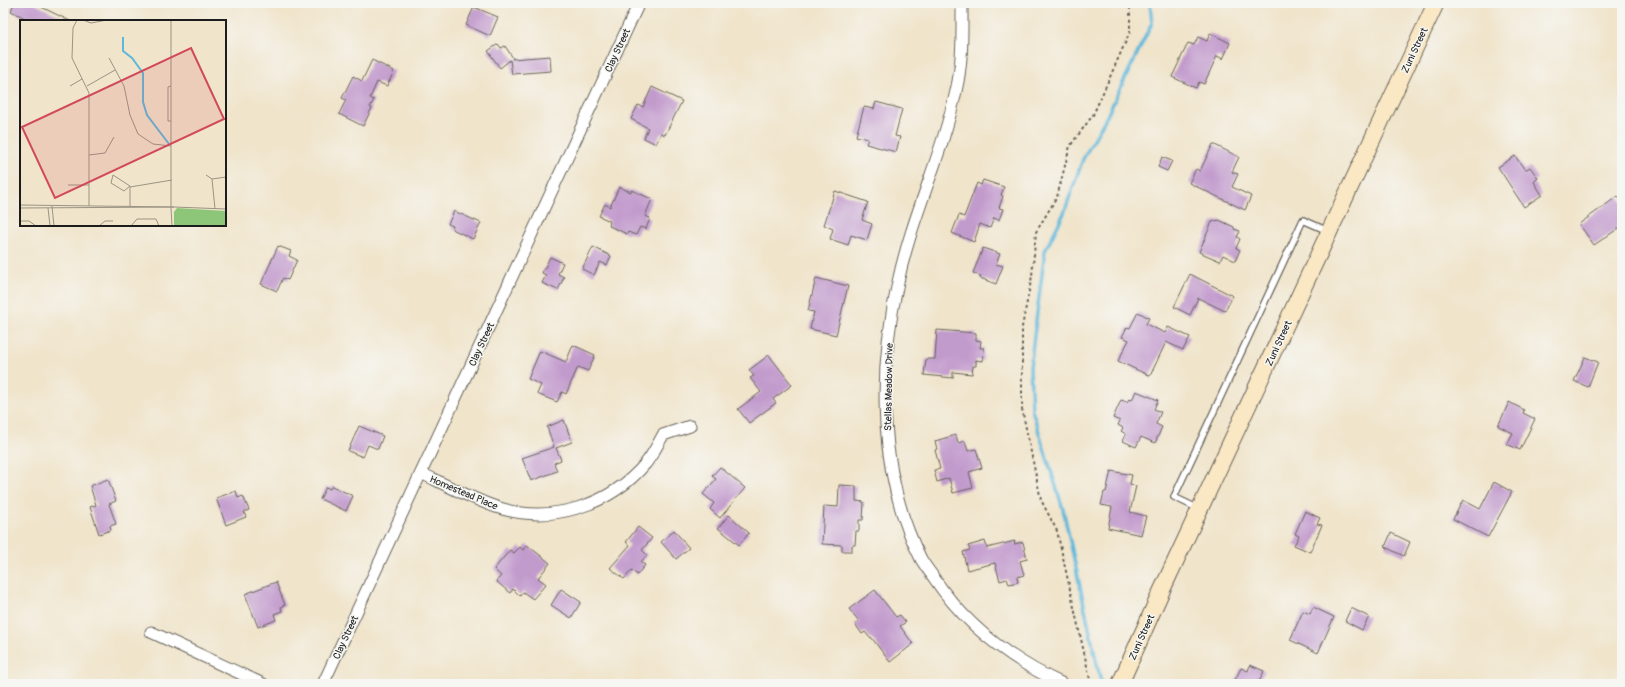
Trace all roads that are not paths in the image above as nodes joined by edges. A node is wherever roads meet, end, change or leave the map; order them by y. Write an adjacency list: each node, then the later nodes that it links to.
1 (639, 3): 6 (street, Clay Street)
2 (962, 3): 11 (street, Stellas Meadow Drive)
3 (1436, 3): 4 (street, Zuni Street)
4 (1330, 232): 7 (street, Zuni Street); 7 (lane)
5 (690, 426): 6 (street, Homestead Place)
6 (421, 473): 10 (street, Clay Street)
7 (1200, 510): 12 (street, Zuni Street)
8 (151, 632): 9 (street)
9 (262, 684)
10 (323, 684)
11 (1063, 684)
12 (1120, 684)

